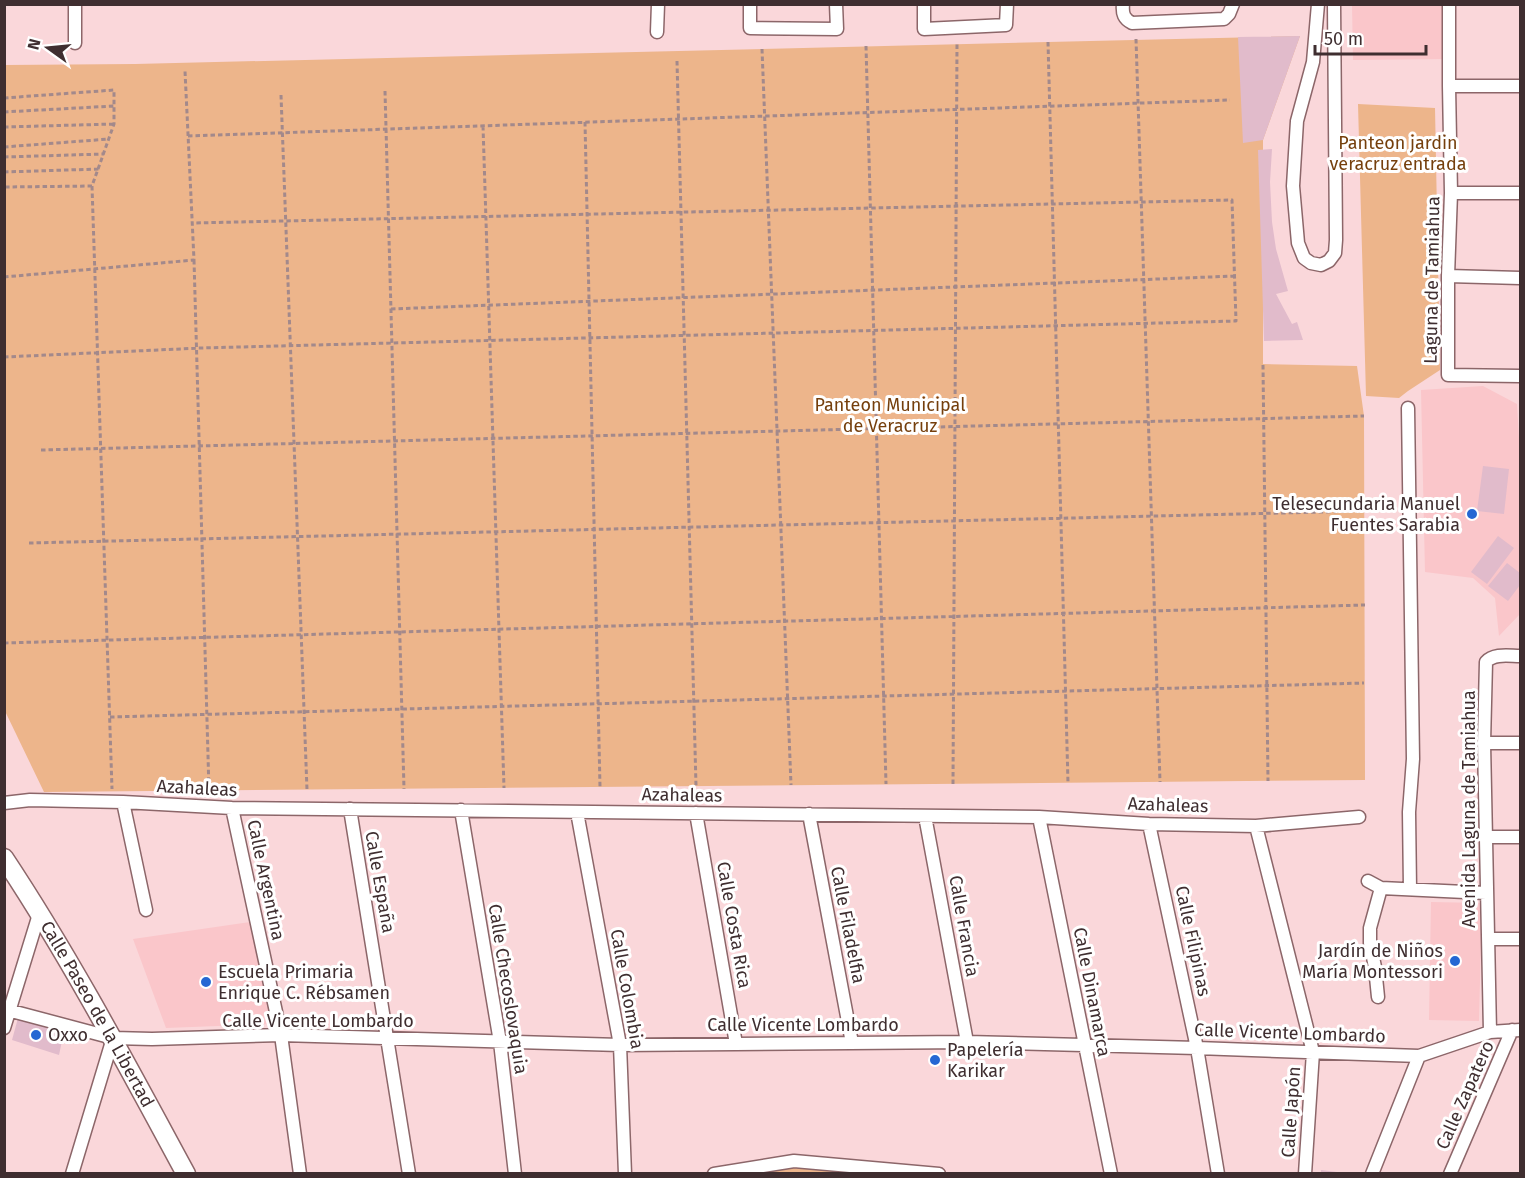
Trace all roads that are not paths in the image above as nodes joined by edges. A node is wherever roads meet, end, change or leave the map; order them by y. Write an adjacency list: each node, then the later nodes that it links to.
1 (75, 4): 13 (street)
2 (658, 4): 12 (street)
3 (750, 4): 4 (street)
4 (836, 4)
5 (924, 4): 6 (street)
6 (1007, 4)
7 (1123, 4): 8 (street)
8 (1233, 4)
9 (1318, 4): 10 (street)
10 (1334, 4)
11 (1449, 4): 14 (street, Laguna de Tamiahua)
12 (657, 32)
13 (75, 43)
14 (1449, 86): 15 (street); 16 (street, Laguna de Tamiahua)
15 (1521, 86)
16 (1451, 193): 17 (street); 18 (street, Laguna de Tamiahua)
17 (1521, 193)
18 (1448, 276): 19 (street); 20 (street, Laguna de Tamiahua)
19 (1521, 278)
20 (1521, 376)
21 (1408, 408): 43 (street)
22 (1521, 656): 23 (street, Avenida Laguna de Tamiahua)
23 (1484, 743): 24 (street); 38 (street, Avenida Laguna de Tamiahua)
24 (1521, 743)
25 (123, 802): 26 (street, Azahaleas); 27 (street, Azahaleas); 45 (street)
26 (4, 803)
27 (232, 808): 28 (street, Azahaleas); 54 (street, Calle Argentina)
28 (350, 809): 29 (street, Azahaleas); 56 (street, Calle España)
29 (461, 810): 30 (street, Azahaleas); 57 (street, Calle Checoslovaquia)
30 (577, 812): 31 (street, Azahaleas); 62 (street, Calle Colombia)
31 (696, 813): 32 (street, Azahaleas); 61 (street, Calle Costa Rica)
32 (809, 814): 33 (street, Azahaleas); 59 (street, Calle Filadelfia)
33 (926, 816): 34 (street, Azahaleas); 58 (street, Calle Francia)
34 (1039, 816): 36 (street, Azahaleas); 63 (street, Calle Dinamarca)
35 (1359, 817): 37 (street, Azahaleas)
36 (1149, 824): 37 (street, Azahaleas); 65 (street, Calle Filipinas)
37 (1256, 826): 66 (street, Calle Japón)
38 (1485, 837): 39 (street); 44 (street, Avenida Laguna de Tamiahua)
39 (1521, 837)
40 (4, 858): 46 (street, Calle Paseo de la Libertad)
41 (1368, 880): 42 (street)
42 (1381, 888): 43 (street); 49 (street)
43 (1410, 889): 44 (street)
44 (1486, 893): 47 (street, Avenida Laguna de Tamiahua)
45 (146, 910)
46 (40, 912): 50 (street); 55 (street, Calle Paseo de la Libertad)
47 (1488, 939): 48 (street); 53 (street, Avenida Laguna de Tamiahua)
48 (1521, 939)
49 (1378, 997)
50 (7, 1010): 51 (street); 55 (street, Calle Vicente Lombardo)
51 (4, 1028)
52 (1516, 1030): 53 (street, Calle Vicente Lombardo); 60 (street, Calle Zapatero)
53 (1490, 1032): 67 (street, Calle Vicente Lombardo)
54 (281, 1035): 55 (street, Calle Vicente Lombardo); 56 (street, Calle Vicente Lombardo); 70 (street, Calle Argentina)
55 (113, 1038): 68 (street); 69 (street, Calle Paseo de la Libertad)
56 (388, 1039): 57 (street, Calle Vicente Lombardo); 71 (street, Calle España)
57 (500, 1042): 62 (street, Calle Vicente Lombardo); 72 (street, Calle Checoslovaquia)
58 (967, 1042): 59 (street, Calle Vicente Lombardo); 63 (street, Calle Vicente Lombardo)
59 (852, 1043): 61 (street, Calle Vicente Lombardo)
60 (1508, 1043): 64 (street); 80 (street, Calle Zapatero)
61 (736, 1044): 62 (street, Calle Vicente Lombardo)
62 (620, 1045): 73 (street, Calle Colombia)
63 (1084, 1045): 65 (street, Calle Vicente Lombardo); 76 (street, Calle Dinamarca)
64 (1521, 1047)
65 (1197, 1048): 66 (street, Calle Vicente Lombardo); 77 (street, Calle Filipinas)
66 (1313, 1052): 67 (street, Calle Vicente Lombardo); 78 (street, Calle Japón)
67 (1419, 1056): 79 (street)
68 (72, 1173)
69 (186, 1173)
70 (300, 1173)
71 (409, 1173)
72 (514, 1173)
73 (625, 1173)
74 (714, 1173): 75 (street)
75 (939, 1173)
76 (1111, 1173)
77 (1218, 1173)
78 (1305, 1173)
79 (1372, 1173)
80 (1450, 1173)

